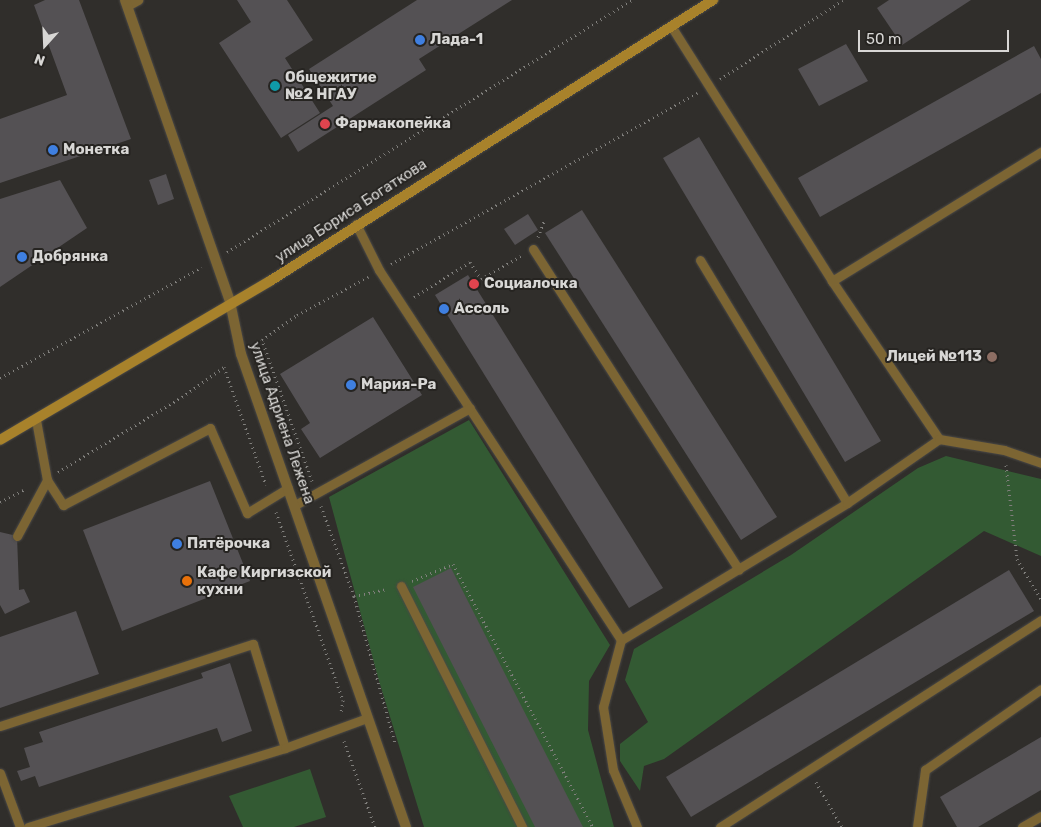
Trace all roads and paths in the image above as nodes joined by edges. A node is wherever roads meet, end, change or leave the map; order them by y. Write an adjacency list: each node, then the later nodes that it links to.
1 (138, 0): 5 (lane)
2 (632, 0): 12 (path)
3 (713, 0): 6 (main road, улица Бориса Богаткова)
4 (843, 0): 7 (path)
5 (126, 3): 12 (street, улица Адриена Лежена)
6 (672, 26): 7 (lane); 10 (main road, улица Бориса Богаткова)
7 (708, 87): 14 (path); 15 (lane)
8 (1041, 152): 15 (lane)
9 (544, 221): 11 (path)
10 (356, 224): 14 (lane); 16 (main road, улица Бориса Богаткова)
11 (533, 249): 17 (path); 33 (lane)
12 (215, 260): 16 (street, улица Адриена Лежена); 18 (path)
13 (700, 260): 30 (lane)
14 (379, 270): 17 (lane); 27 (path)
15 (832, 281): 21 (lane)
16 (230, 302): 20 (main road, улица Бориса Богаткова); 26 (street, улица Адриена Лежена)
17 (402, 304): 19 (lane)
18 (0, 378)
19 (470, 408): 27 (lane); 38 (lane)
20 (36, 420): 22 (main road, улица Бориса Богаткова); 25 (lane)
21 (939, 439): 23 (lane); 30 (lane)
22 (0, 440)
23 (1004, 450): 24 (lane); 36 (path)
24 (1041, 463)
25 (47, 480): 28 (lane); 28 (path); 29 (path); 32 (lane)
26 (288, 488): 28 (lane); 31 (street, улица Адриена Лежена)
27 (316, 493): 31 (lane); 35 (path)
28 (272, 500): 42 (path)
29 (0, 502)
30 (847, 503): 33 (lane)
31 (295, 504): 40 (street, улица Адриена Лежена)
32 (17, 536)
33 (739, 570): 38 (lane)
34 (401, 586): 35 (path); 52 (lane); 53 (path)
35 (354, 596): 44 (path)
36 (1041, 599)
37 (1041, 620): 45 (lane)
38 (621, 640): 54 (lane)
39 (1041, 689): 57 (lane)
40 (367, 718): 42 (lane); 51 (street, улица Адриена Лежена)
41 (0, 726): 43 (lane)
42 (339, 728): 43 (lane); 50 (path)
43 (285, 748): 49 (lane)
44 (396, 750)
45 (808, 768): 55 (lane); 56 (path)
46 (0, 773): 48 (lane)
47 (1041, 816): 58 (lane)
48 (20, 827)
49 (28, 827)
50 (375, 827)
51 (406, 827)
52 (522, 827)
53 (593, 827)
54 (636, 827)
55 (720, 827)
56 (842, 827)
57 (917, 827)
58 (1022, 827)

